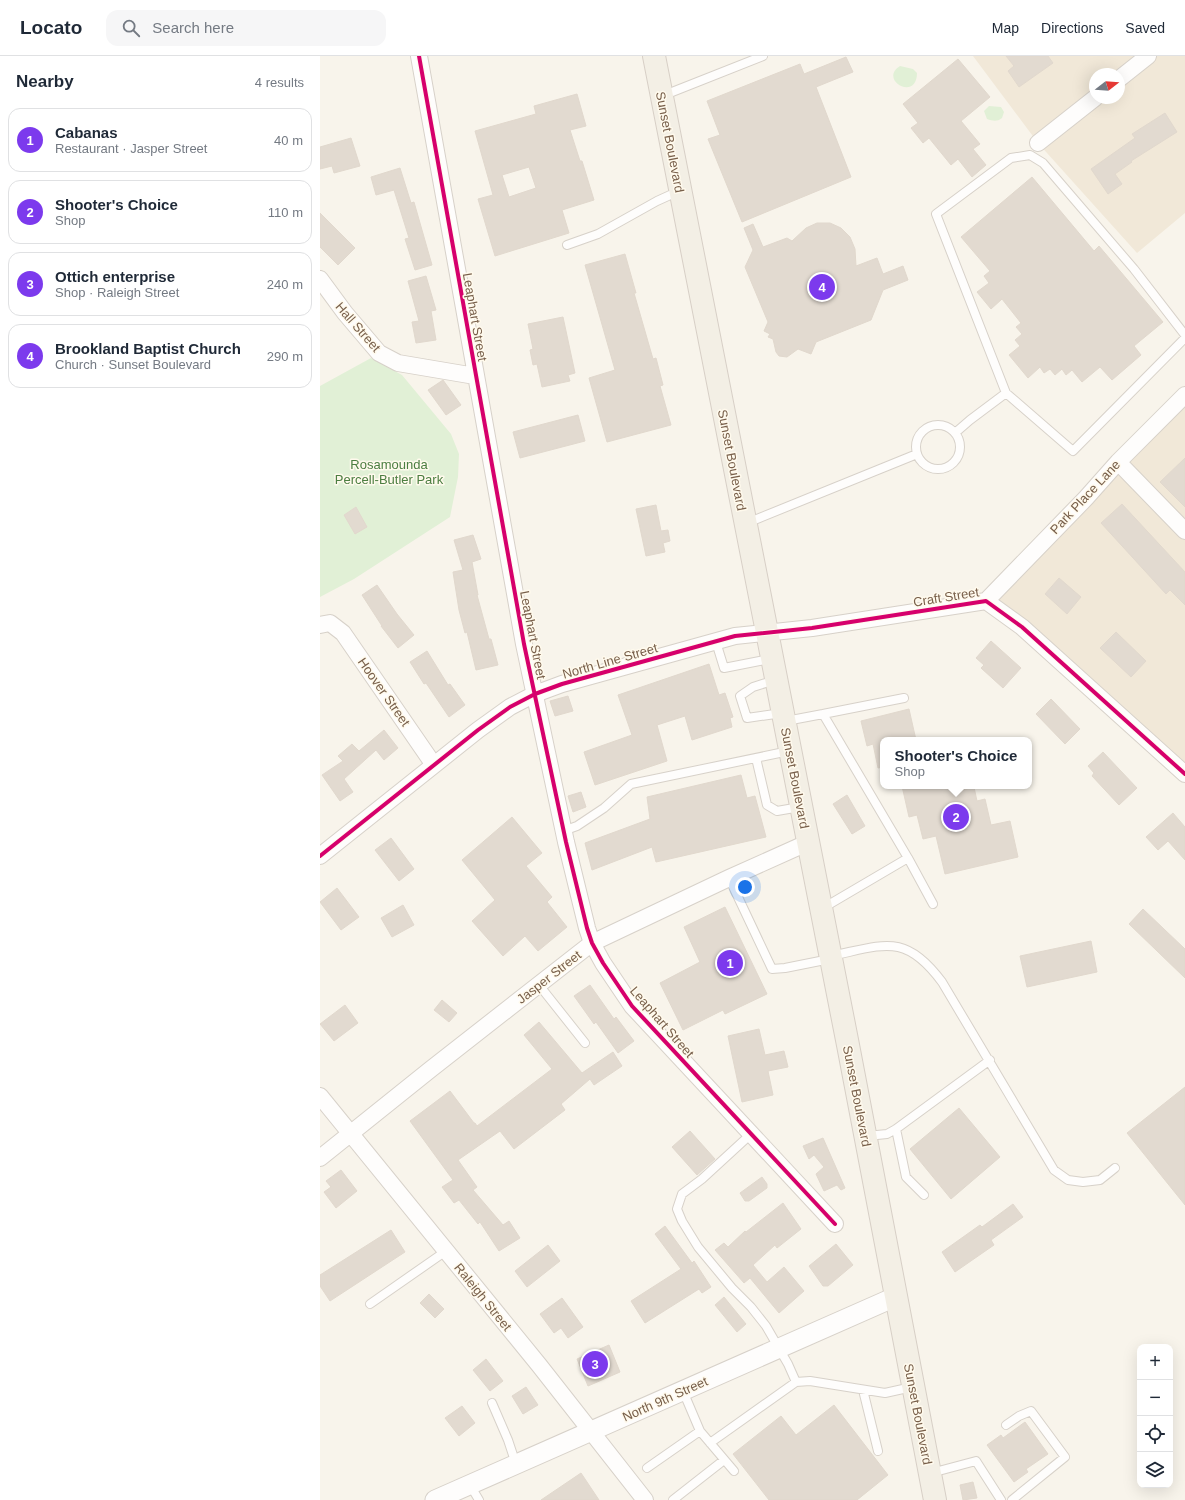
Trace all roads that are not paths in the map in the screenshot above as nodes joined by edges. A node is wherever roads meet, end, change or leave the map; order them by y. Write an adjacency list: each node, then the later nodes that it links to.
1 (419, 56): 14 (street, Leaphart Street)
2 (654, 56): 6 (main road, Sunset Boulevard)
3 (764, 56): 6 (lane)
4 (1148, 56): 5 (street)
5 (1125, 74)
6 (662, 96): 9 (main road, Sunset Boulevard)
7 (1089, 103): 8 (street)
8 (1038, 143)
9 (680, 191): 10 (lane); 20 (main road, Sunset Boulevard)
10 (566, 245)
11 (320, 279): 14 (street, Hall Street)
12 (1185, 335): 15 (lane)
13 (1185, 338): 15 (lane)
14 (476, 376): 28 (street, Leaphart Street)
15 (1006, 393): 17 (lane)
16 (1185, 395): 19 (street, Park Place Lane)
17 (955, 433): 18 (lane); 18 (lane)
18 (917, 454): 20 (lane)
19 (1118, 462): 21 (street); 22 (street, Park Place Lane)
20 (745, 524): 24 (main road, Sunset Boulevard)
21 (1185, 531)
22 (986, 601): 24 (street, Craft Street); 35 (street, Craft Street)
23 (325, 624): 34 (street, Hoover Street)
24 (766, 633): 25 (street, North Line Street); 26 (main road, Sunset Boulevard)
25 (716, 642): 26 (lane); 28 (street, North Line Street)
26 (771, 658): 27 (main road, Sunset Boulevard)
27 (775, 680): 31 (main road, Sunset Boulevard); 31 (lane)
28 (535, 694): 34 (street, North Line Street); 37 (street, Leaphart Street)
29 (904, 698): 30 (lane)
30 (824, 714): 31 (lane); 40 (lane)
31 (783, 717): 32 (main road, Sunset Boulevard)
32 (789, 751): 33 (lane); 36 (main road, Sunset Boulevard)
33 (756, 758): 36 (lane); 37 (lane)
34 (434, 765): 39 (street, North Line Street)
35 (1185, 774)
36 (800, 807): 38 (main road, Sunset Boulevard)
37 (563, 830): 44 (street, Leaphart Street)
38 (807, 843): 41 (street, Jasper Street); 43 (main road, Sunset Boulevard)
39 (320, 856)
40 (908, 858): 42 (lane); 43 (lane)
41 (729, 878): 44 (street, Jasper Street); 45 (lane)
42 (933, 904)
43 (821, 910): 45 (main road, Sunset Boulevard)
44 (592, 943): 46 (street, Jasper Street); 52 (street, Leaphart Street)
45 (830, 958): 48 (lane); 53 (main road, Sunset Boulevard)
46 (539, 985): 47 (lane); 51 (street, Jasper Street)
47 (585, 1043)
48 (990, 1060): 50 (lane); 55 (lane)
49 (320, 1096): 51 (street, Raleigh Street)
50 (896, 1130): 53 (lane); 56 (lane)
51 (351, 1133): 54 (street, Jasper Street); 58 (street, Raleigh Street)
52 (751, 1134): 57 (street, Leaphart Street); 61 (lane)
53 (865, 1137): 59 (main road, Sunset Boulevard)
54 (320, 1158)
55 (1115, 1168)
56 (924, 1195)
57 (836, 1224)
58 (446, 1251): 60 (lane); 68 (street, Raleigh Street)
59 (895, 1297): 61 (street, North 9th Street); 63 (main road, Sunset Boulevard)
60 (370, 1304)
61 (780, 1348): 62 (lane); 65 (street, North 9th Street)
62 (796, 1382): 64 (lane); 70 (lane)
63 (913, 1387): 64 (lane); 76 (main road, Sunset Boulevard)
64 (863, 1390): 71 (lane)
65 (683, 1391): 68 (street, North 9th Street); 69 (lane)
66 (492, 1403): 73 (lane)
67 (1006, 1425): 83 (lane)
68 (591, 1431): 73 (street, North 9th Street); 79 (street, Raleigh Street)
69 (700, 1431): 70 (lane); 74 (lane)
70 (710, 1443): 72 (lane)
71 (878, 1451)
72 (724, 1460): 75 (lane); 80 (lane)
73 (516, 1464): 77 (street, North 9th Street)
74 (647, 1468)
75 (734, 1471)
76 (930, 1473): 81 (main road, Sunset Boulevard); 82 (lane)
77 (475, 1492): 78 (street, North 9th Street)
78 (435, 1500)
79 (645, 1500)
80 (673, 1500)
81 (935, 1500)
82 (1001, 1500)
83 (1012, 1500)

